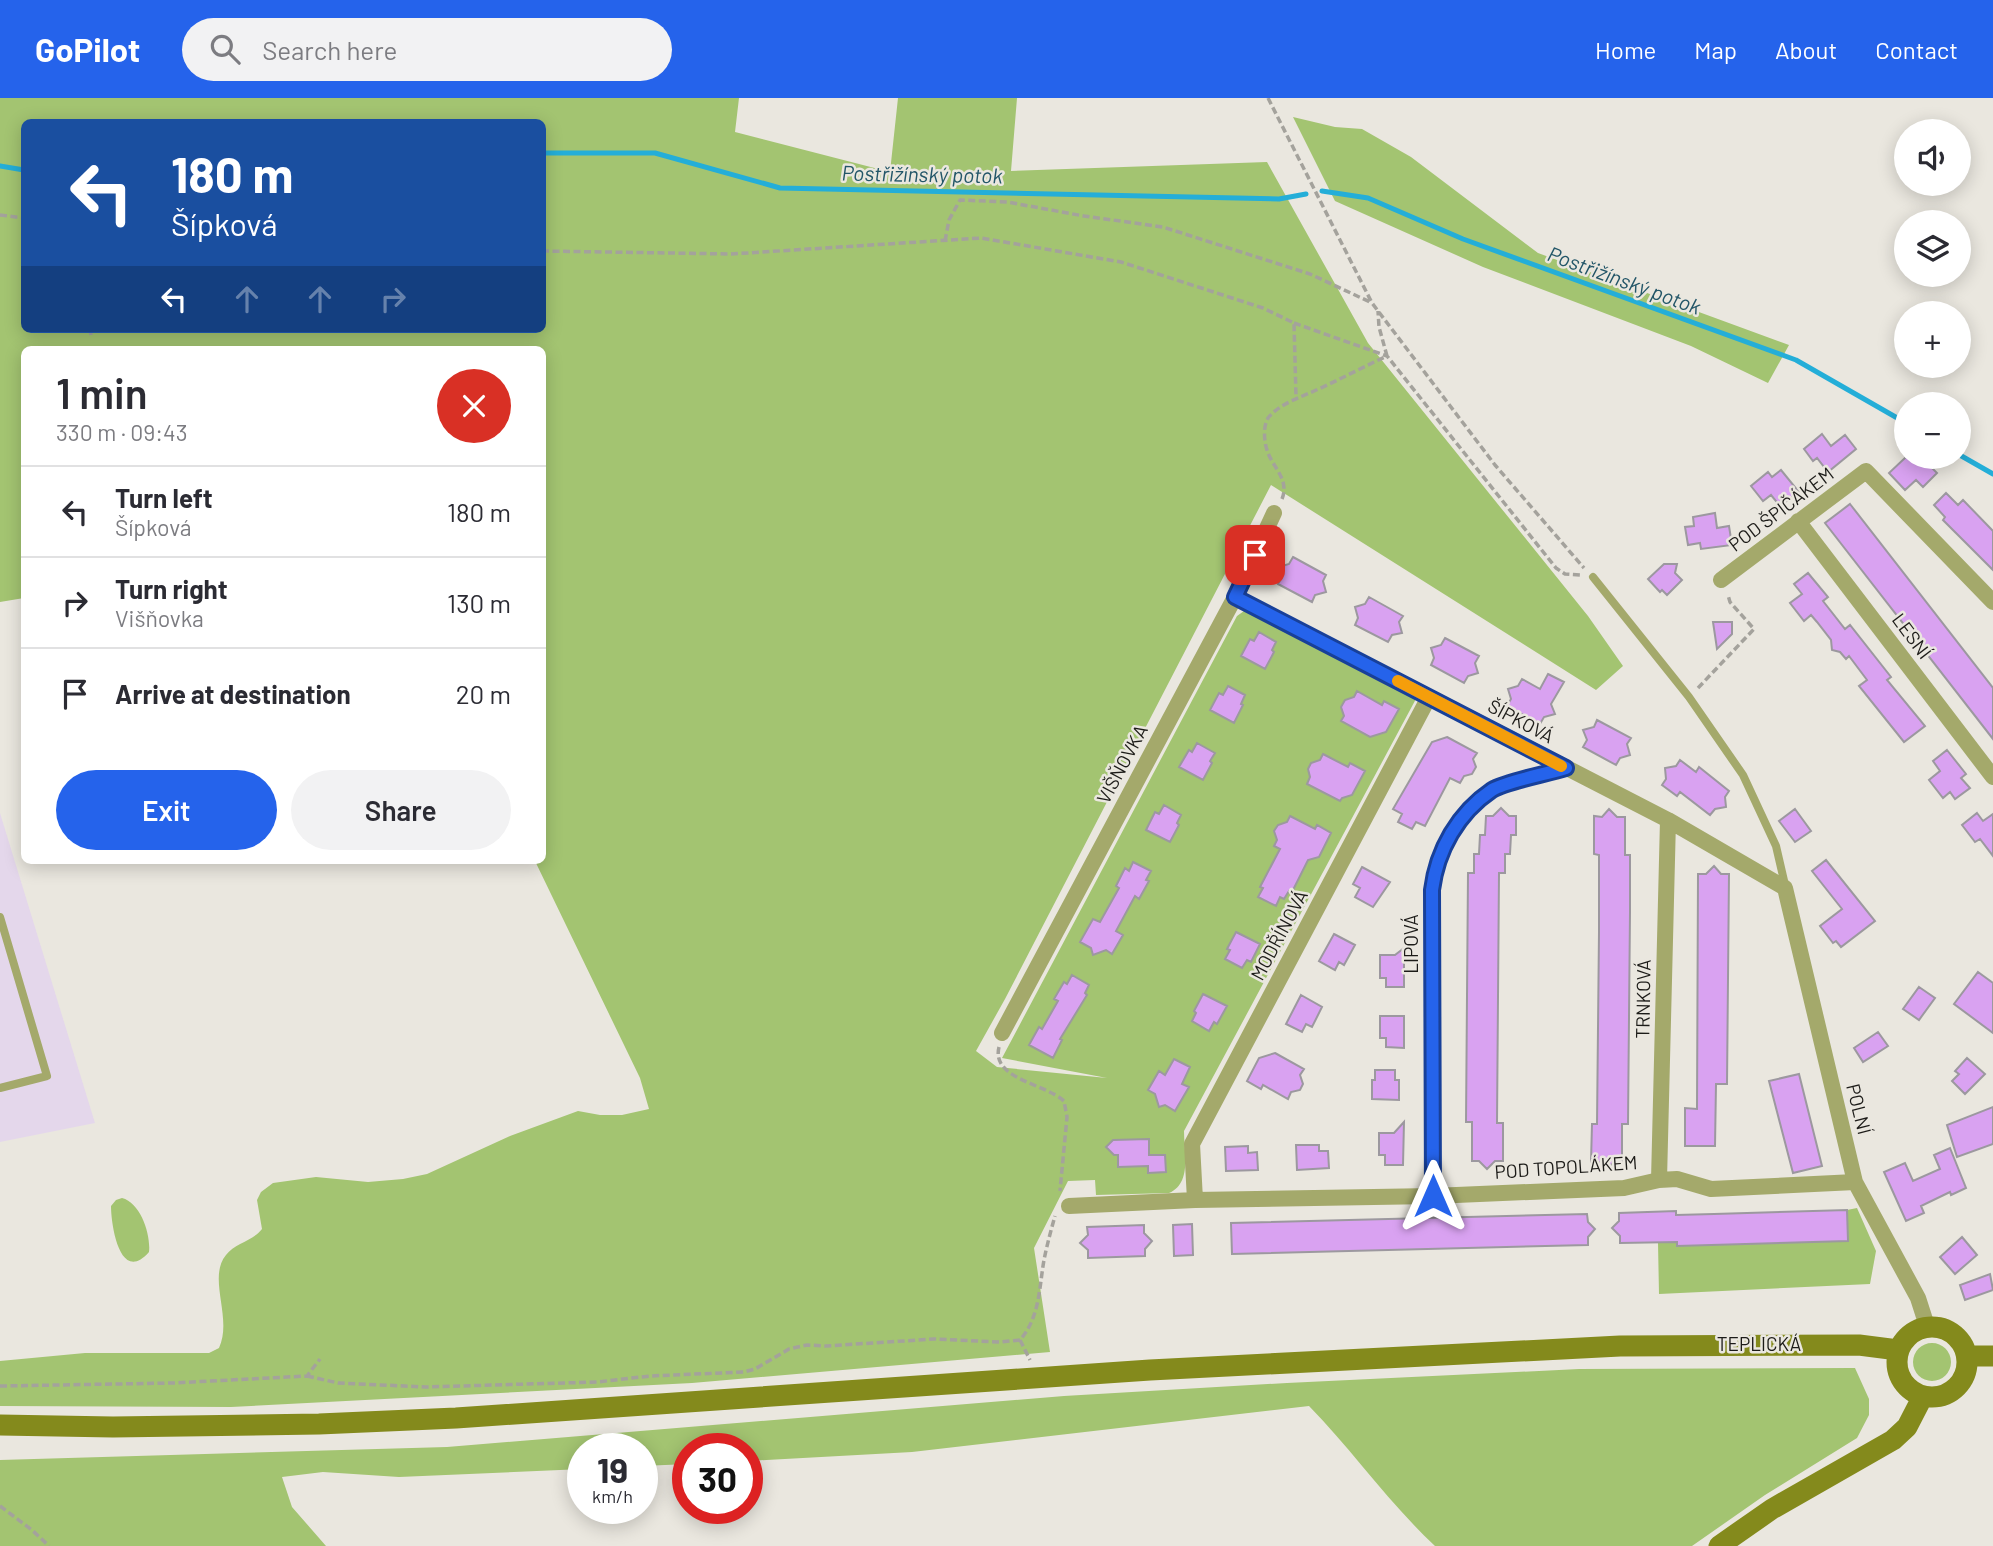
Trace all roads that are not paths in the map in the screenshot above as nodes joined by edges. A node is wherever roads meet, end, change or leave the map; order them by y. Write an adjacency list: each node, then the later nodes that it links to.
1 (1274, 513): 5 (street, VIŠŇOVKA)
2 (1798, 521): 4 (street, POD ŠPIČÁKEM); 6 (street, POD ŠPIČÁKEM); 9 (street, LESNÍ)
3 (1593, 577): 11 (lane)
4 (1721, 580)
5 (1235, 597): 7 (street, ŠÍPKOVÁ); 13 (street, VIŠŇOVKA)
6 (1993, 602)
7 (1429, 697): 8 (street, ŠÍPKOVÁ); 18 (street, MODŘÍNOVÁ)
8 (1566, 768): 10 (street, ŠÍPKOVÁ); 17 (street, LIPOVÁ)
9 (1992, 772)
10 (1668, 820): 11 (street, ŠÍPKOVÁ); 15 (street, TRNKOVÁ)
11 (1785, 888): 16 (street, POLNÍ)
12 (0, 917): 14 (lane)
13 (1002, 1033)
14 (0, 1088)
15 (1659, 1180): 16 (street, POD TOPOLÁKEM); 17 (street, POD TOPOLÁKEM)
16 (1855, 1182): 20 (street, POLNÍ)
17 (1433, 1196): 18 (street, POD TOPOLÁKEM)
18 (1195, 1200): 19 (street, POD TOPOLÁKEM)
19 (1062, 1204)
20 (1927, 1326): 21 (main road); 22 (main road)
21 (1898, 1350): 24 (main road); 25 (main road, TEPLICKÁ)
22 (1967, 1356): 23 (main road); 24 (main road)
23 (1993, 1356)
24 (1923, 1396): 26 (main road)
25 (0, 1425)
26 (1719, 1546)

